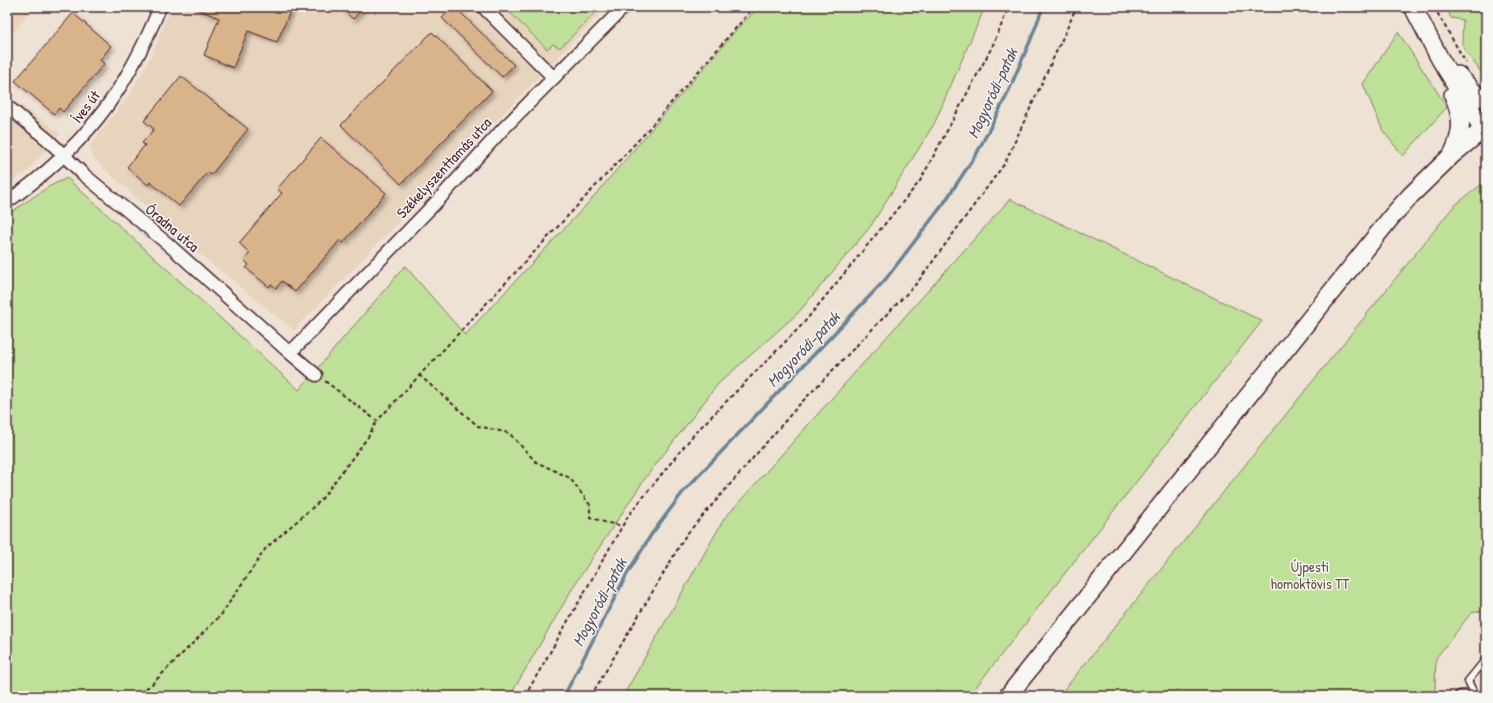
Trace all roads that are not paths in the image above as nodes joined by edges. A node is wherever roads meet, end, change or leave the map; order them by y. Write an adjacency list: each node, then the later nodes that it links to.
1 (160, 7): 11 (street, Íves út)
2 (484, 7): 6 (street)
3 (624, 7): 6 (street, Székelyszenttamás utca)
4 (1413, 7): 5 (main road)
5 (1440, 59): 7 (main road); 9 (main road); 10 (main road)
6 (554, 78): 13 (street, Székelyszenttamás utca)
7 (1486, 98)
8 (7, 106): 11 (street, Óradna utca)
9 (1484, 128): 10 (main road)
10 (1452, 155): 17 (main road)
11 (64, 156): 12 (street, Íves út); 13 (street, Óradna utca)
12 (7, 202)
13 (290, 353): 14 (street, Óradna utca)
14 (316, 374)
15 (1486, 659): 16 (lane)
16 (1476, 695): 18 (lane)
17 (1008, 696)
18 (1457, 696)

